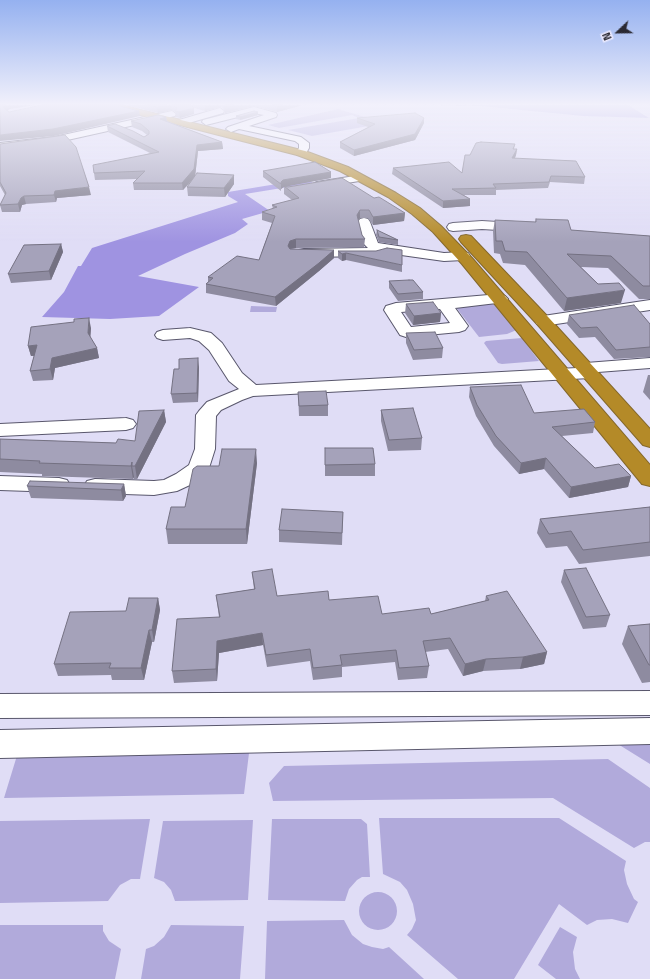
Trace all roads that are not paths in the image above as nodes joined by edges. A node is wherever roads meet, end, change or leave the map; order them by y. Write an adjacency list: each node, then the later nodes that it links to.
1 (304, 151): 3 (highway)
2 (305, 151): 6 (highway)
3 (361, 178): 4 (street); 10 (highway)
4 (310, 187)
5 (364, 222): 8 (street)
6 (453, 227): 7 (street); 11 (highway)
7 (514, 227)
8 (385, 249): 9 (street); 10 (street)
9 (296, 253)
10 (465, 258): 11 (highway); 12 (highway)
11 (486, 260): 15 (highway)
12 (500, 299): 13 (street); 19 (highway)
13 (444, 304)
14 (650, 305): 15 (street)
15 (543, 321): 18 (highway)
16 (163, 335): 20 (street)
17 (650, 363): 18 (street)
18 (588, 371): 19 (street); 23 (highway)
19 (563, 375): 20 (street); 24 (highway)
20 (252, 391): 25 (street)
21 (126, 424): 22 (street)
22 (0, 430)
23 (650, 441)
24 (650, 478)
25 (0, 483)
26 (650, 703): 27 (street)
27 (0, 706)
28 (650, 731): 29 (street)
29 (0, 744)

